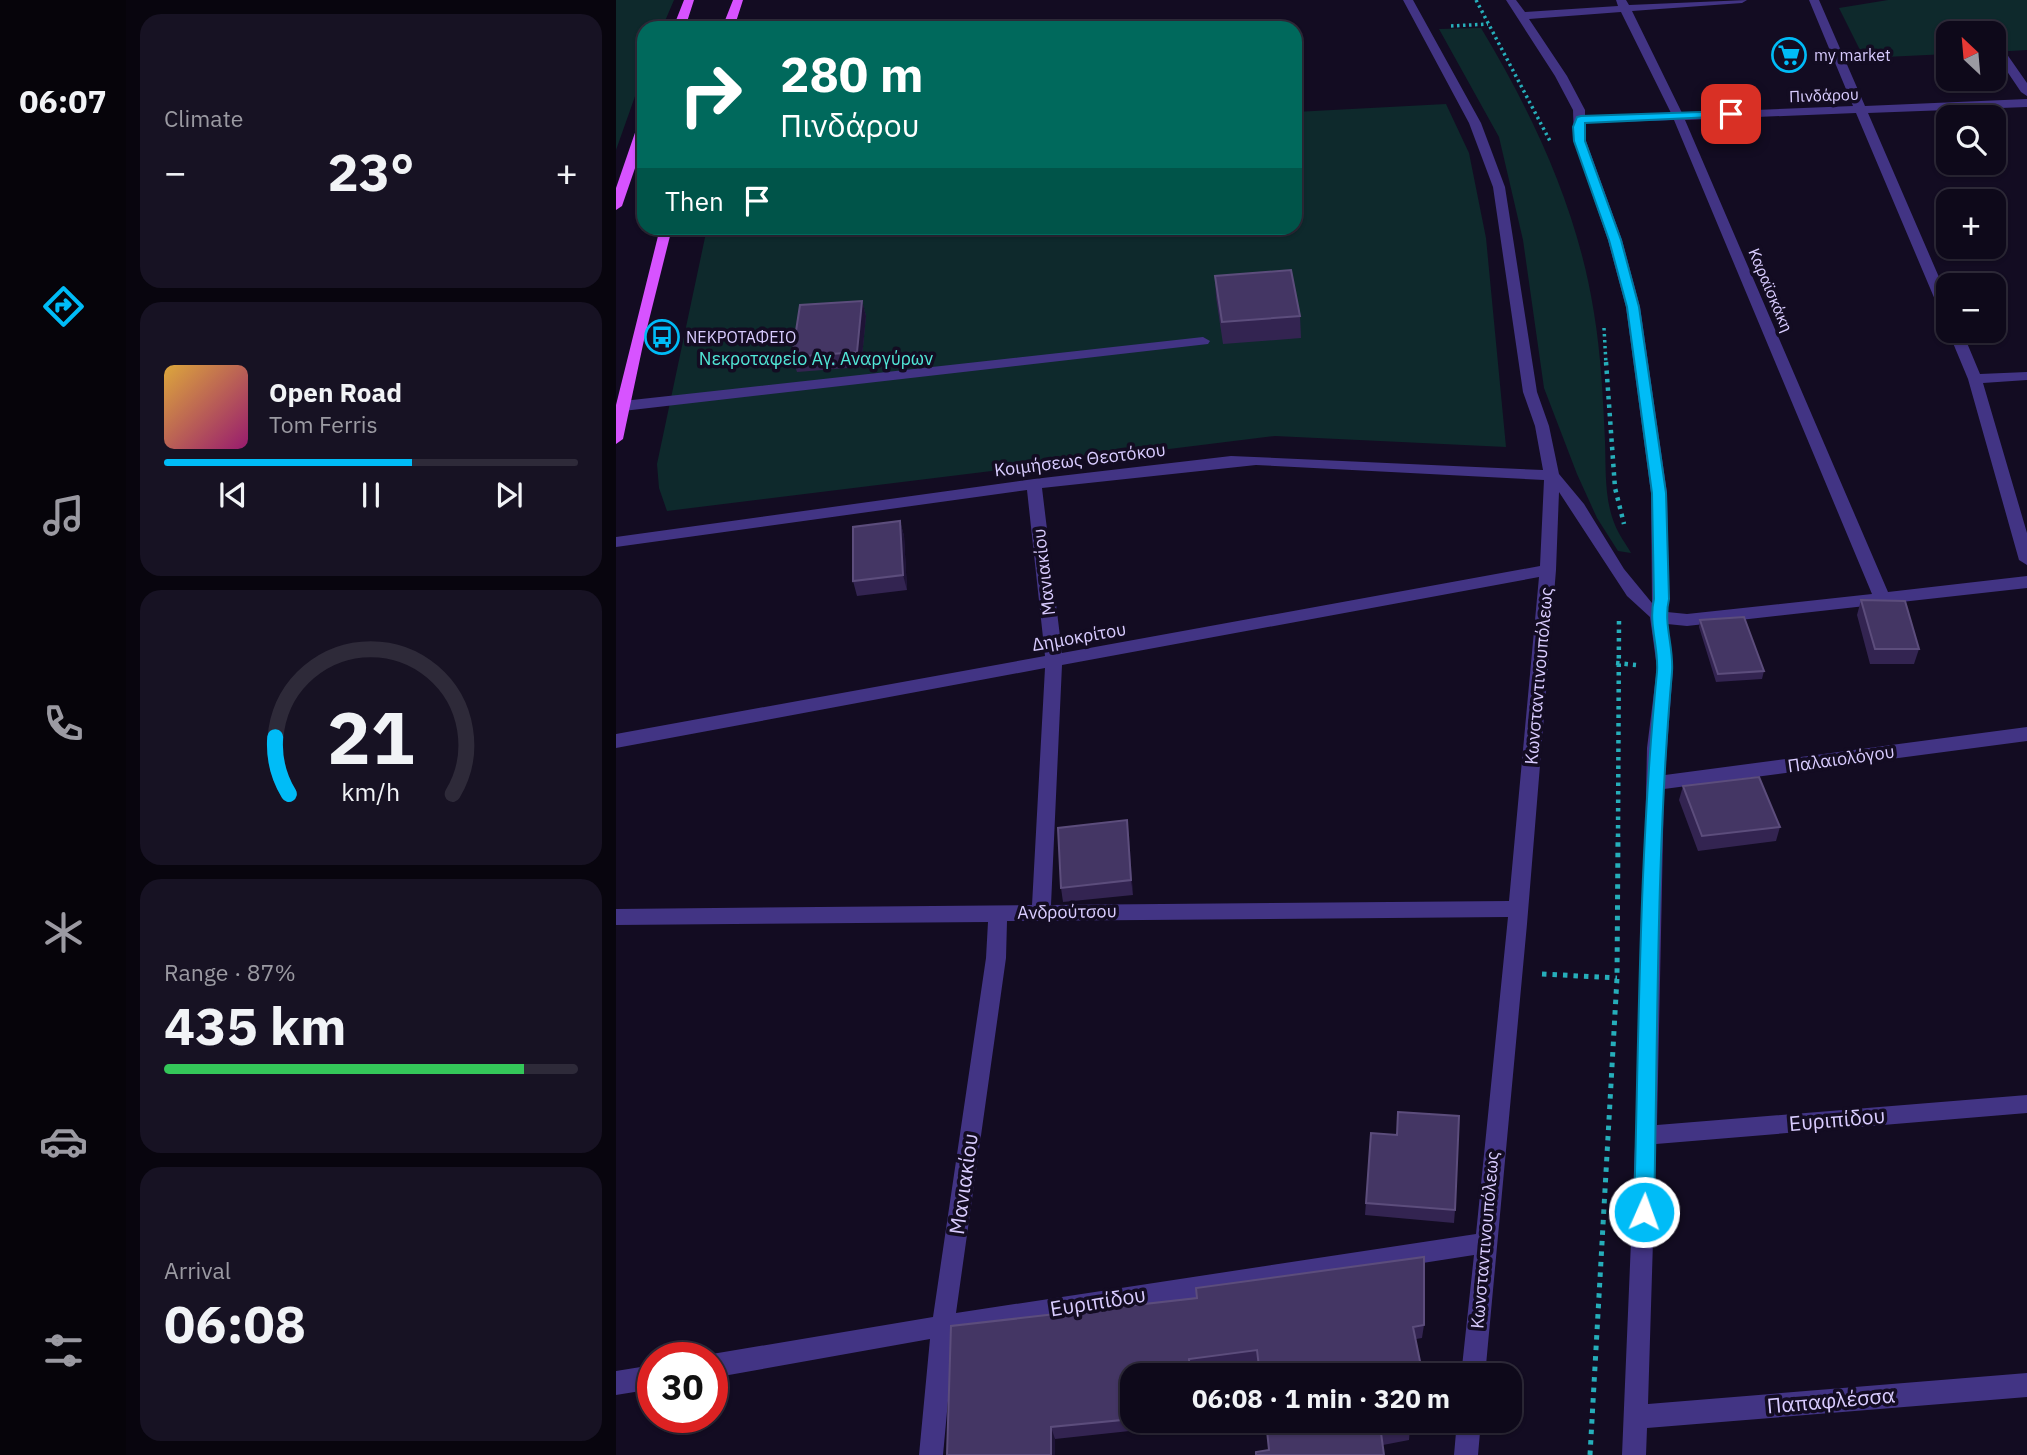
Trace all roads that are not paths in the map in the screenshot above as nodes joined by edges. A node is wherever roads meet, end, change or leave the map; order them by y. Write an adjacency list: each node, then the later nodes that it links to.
1 (689, 0): 9 (main road)
2 (738, 0): 10 (main road)
3 (1408, 0): 27 (street, Κωνσταντινουπόλεως)
4 (1511, 0): 8 (street)
5 (1742, 0): 7 (street)
6 (1814, 0): 14 (street)
7 (1623, 4): 8 (street); 15 (street, Καραϊσκάκη)
8 (1520, 16): 16 (street)
9 (681, 21)
10 (731, 21)
11 (2006, 61): 12 (street)
12 (2027, 92)
13 (2027, 103): 14 (street, Πινδάρου)
14 (1862, 109): 15 (street, Πινδάρου); 20 (street)
15 (1678, 116): 16 (street, Πινδάρου); 33 (street, Καραϊσκάκη)
16 (1581, 120): 34 (street)
17 (637, 144): 18 (main road)
18 (616, 206)
19 (664, 235): 25 (main road)
20 (1936, 285)
21 (1203, 341): 25 (street)
22 (1960, 343): 24 (street)
23 (2027, 376): 24 (street)
24 (1975, 379): 30 (street)
25 (623, 406): 26 (main road)
26 (616, 439)
27 (1552, 475): 28 (street, Κοιμήσεως Θεοτόκου); 31 (street, Κωνσταντινουπόλεως); 34 (street)
28 (1034, 484): 29 (street, Κοιμήσεως Θεοτόκου); 35 (street, Μανιακίου)
29 (616, 542)
30 (2027, 560)
31 (1548, 570): 35 (street, Δημοκρίτου); 39 (street, Κωνσταντινουπόλεως)
32 (2027, 582): 33 (street)
33 (1882, 597): 34 (street)
34 (1658, 615): 38 (street)
35 (1054, 661): 37 (street, Δημοκρίτου); 41 (street, Μανιακίου)
36 (2027, 734): 38 (street, Παλαιολόγου)
37 (616, 741)
38 (1656, 783): 44 (street)
39 (1517, 909): 41 (street, Ανδρούτσου); 45 (street, Κωνσταντινουπόλεως)
40 (998, 913): 41 (street, Ανδρούτσου); 42 (street, Ανδρούτσου); 46 (street, Μανιακίου)
41 (1041, 913)
42 (616, 917)
43 (2027, 1104): 44 (street, Ευριπίδου)
44 (1647, 1135): 52 (street)
45 (1485, 1243): 46 (street, Ευριπίδου); 48 (street, Κωνσταντινουπόλεως)
46 (943, 1326): 47 (street, Ευριπίδου); 54 (street, Μανιακίου)
47 (728, 1363)
48 (1474, 1363)
49 (637, 1380): 50 (street)
50 (616, 1383)
51 (2027, 1385): 52 (street, Παπαφλέσσα)
52 (1635, 1417): 56 (street)
53 (1468, 1433): 55 (street)
54 (931, 1455)
55 (1466, 1455)
56 (1634, 1455)

